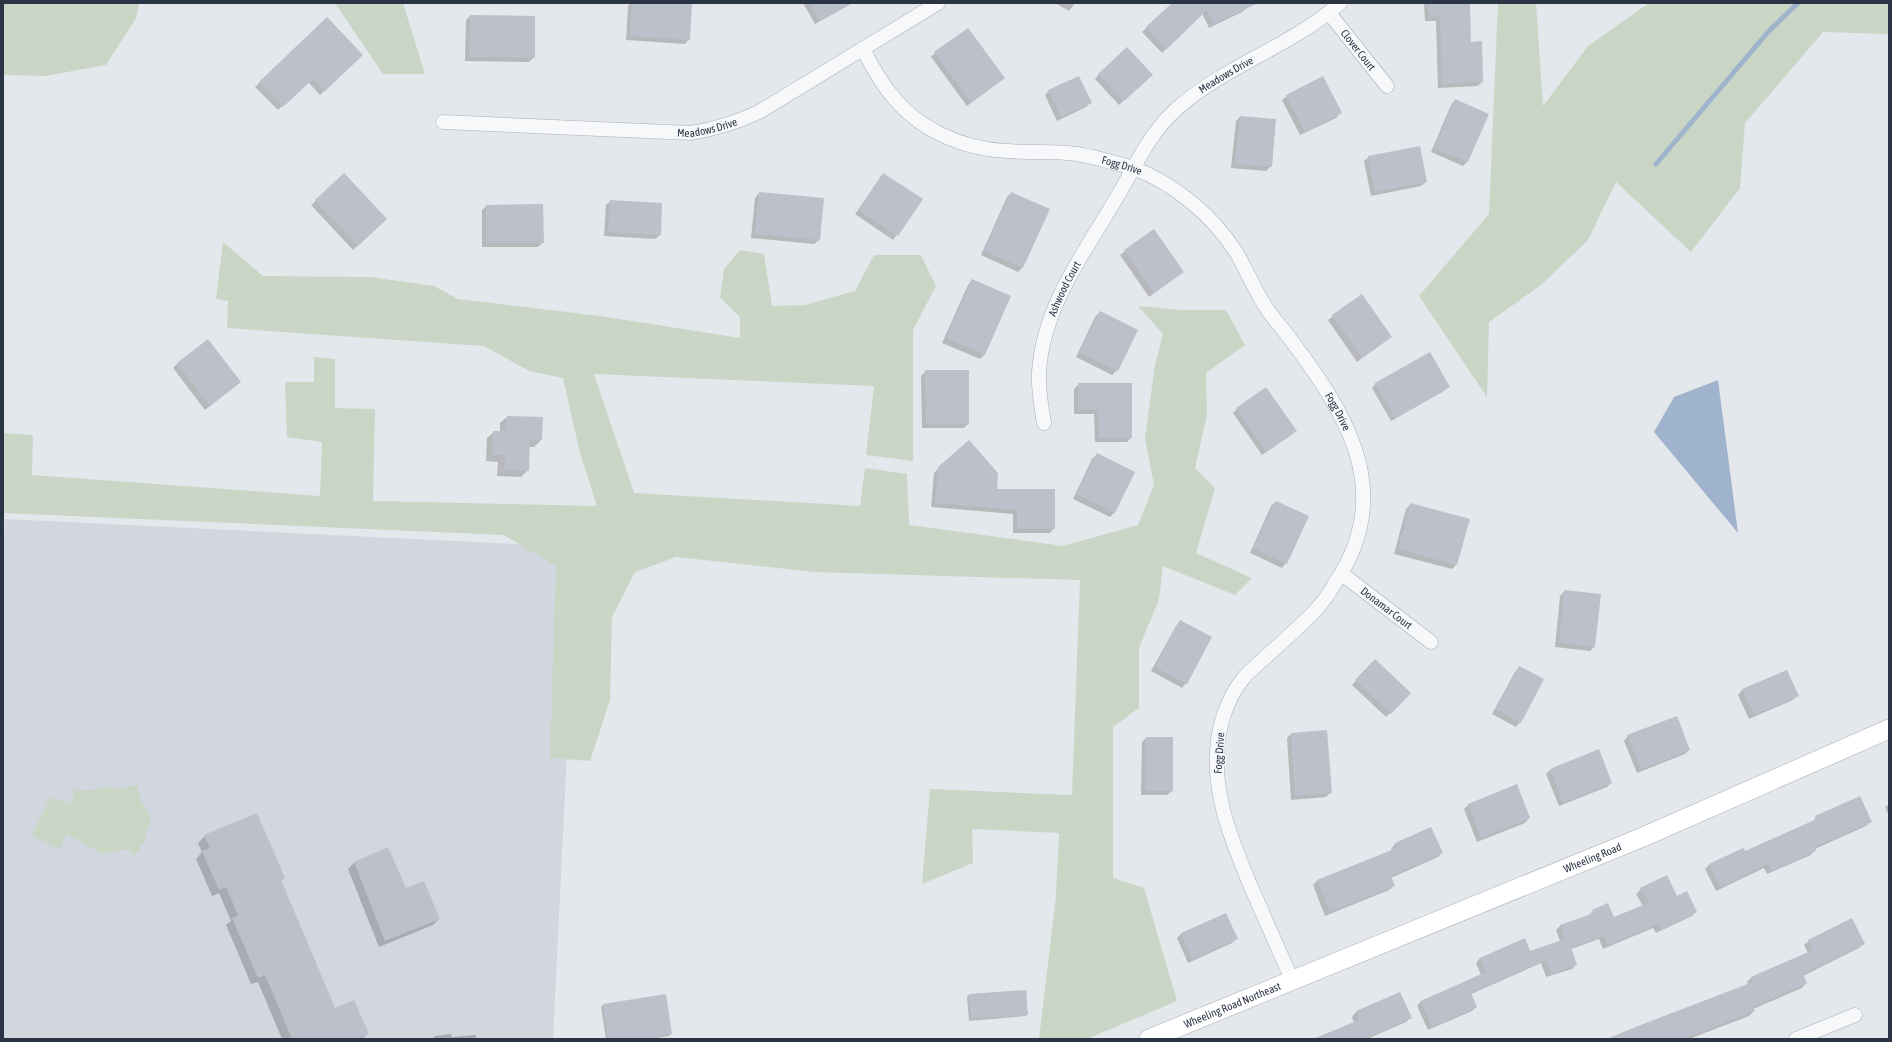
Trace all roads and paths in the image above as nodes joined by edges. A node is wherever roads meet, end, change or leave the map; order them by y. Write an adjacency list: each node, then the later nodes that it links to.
1 (938, 3): 4 (street, Meadows Drive)
2 (1340, 3): 3 (street, Meadows Drive)
3 (1329, 13): 5 (street, Clover Court); 7 (street, Meadows Drive)
4 (863, 49): 6 (street, Meadows Drive); 7 (street, Fogg Drive)
5 (1387, 86)
6 (443, 122)
7 (1133, 168): 8 (street, Ashwood Court); 9 (street, Fogg Drive)
8 (1044, 423)
9 (1342, 574): 10 (street, Donamar Court); 12 (street, Fogg Drive)
10 (1431, 642)
11 (1889, 729): 12 (street, Wheeling Road)
12 (1293, 980): 14 (street, Wheeling Road Northeast)
13 (1855, 1015): 15 (street)
14 (1149, 1039)
15 (1796, 1039)

